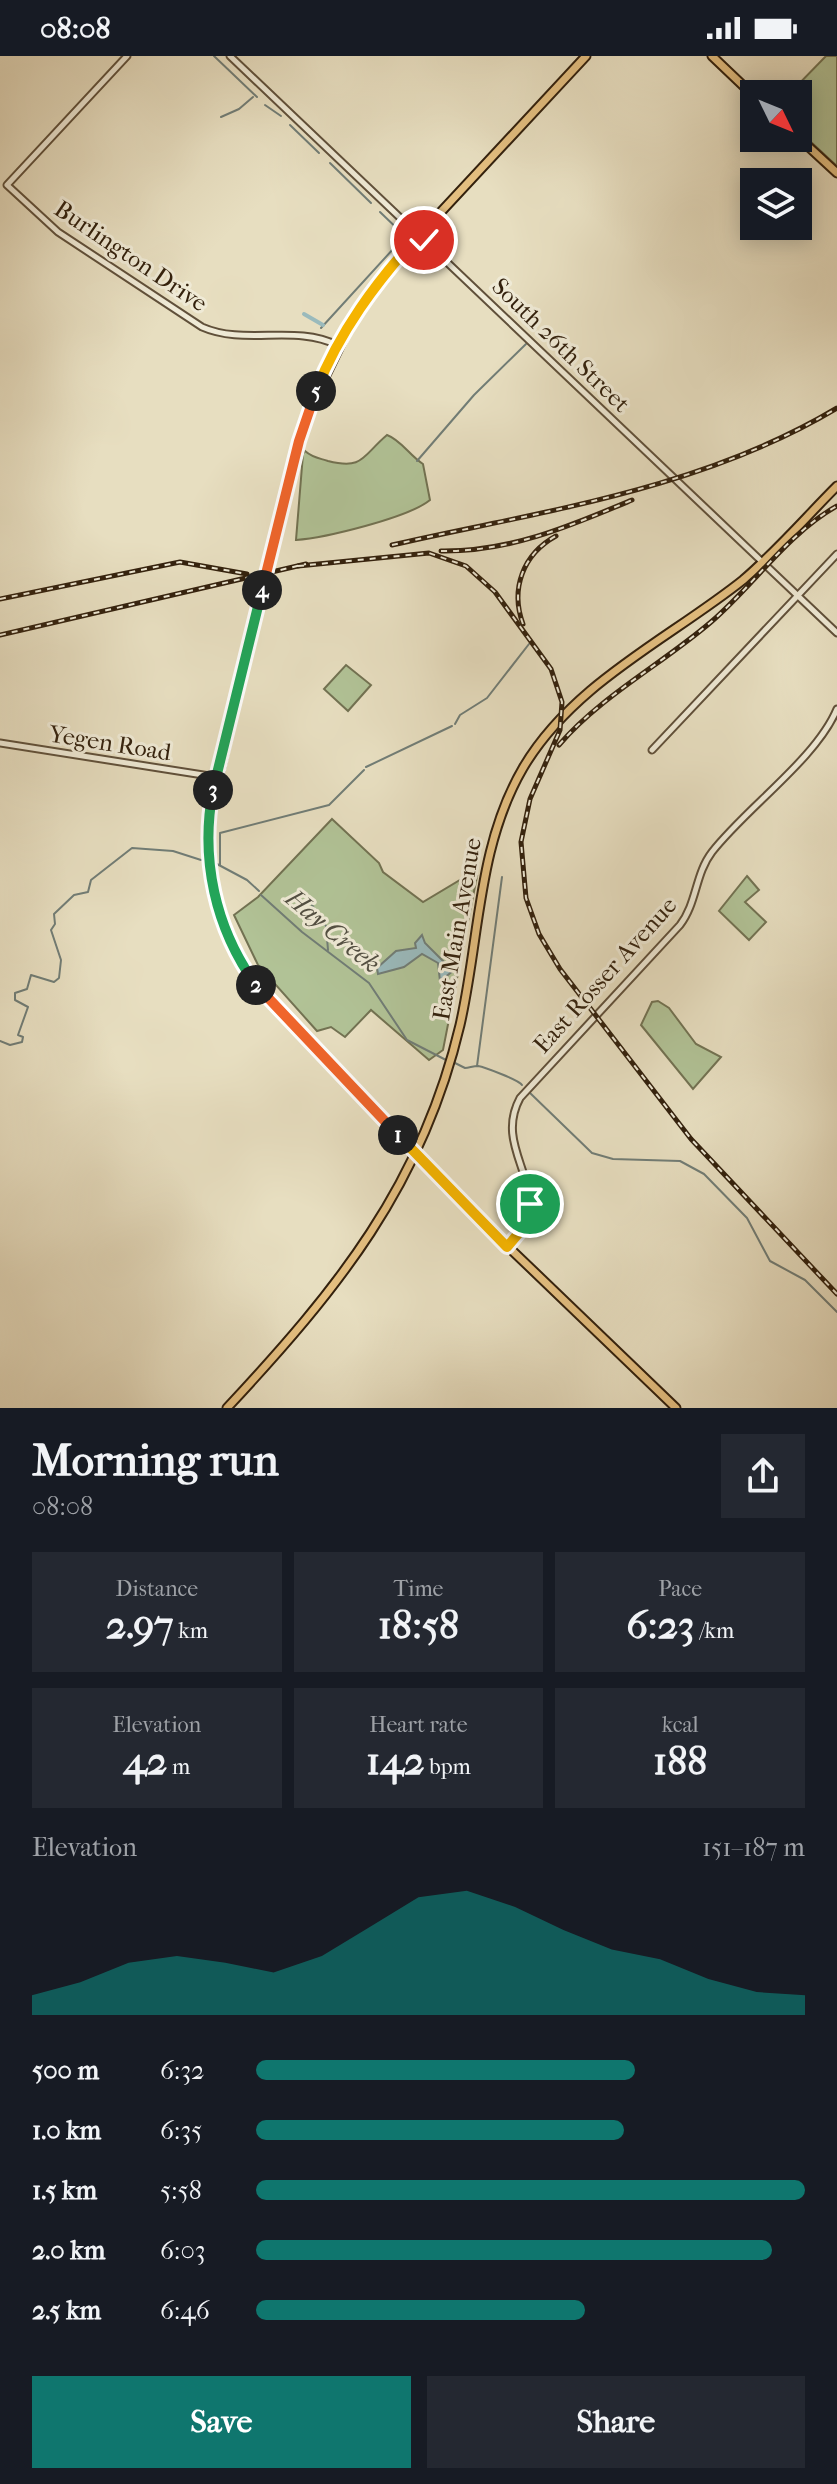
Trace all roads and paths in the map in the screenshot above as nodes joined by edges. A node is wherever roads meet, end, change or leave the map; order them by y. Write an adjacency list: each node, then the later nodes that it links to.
1 (127, 56): 9 (street, Burlington Drive)
2 (230, 56): 8 (street, South 26th Street)
3 (586, 56): 8 (main road)
4 (712, 56): 5 (main road)
5 (740, 83)
6 (812, 150): 7 (main road)
7 (837, 173)
8 (419, 235): 9 (main road); 12 (street, South 26th Street)
9 (337, 345): 18 (main road, bridge)
10 (837, 486): 12 (main road, East Main Avenue)
11 (837, 554): 13 (street)
12 (762, 562): 13 (street, South 26th Street); 19 (main road, East Main Avenue)
13 (797, 595): 14 (street, South 26th Street); 17 (street)
14 (837, 633)
15 (837, 709): 22 (street, East Rosser Avenue)
16 (0, 743): 18 (street, Yegen Road)
17 (652, 750)
18 (216, 777): 19 (main road)
19 (416, 1153): 20 (main road); 21 (main road, East Main Avenue)
20 (430, 1168): 21 (main road); 22 (main road)
21 (403, 1180): 23 (main road, East Main Avenue)
22 (507, 1247): 24 (main road)
23 (227, 1408)
24 (676, 1408)

